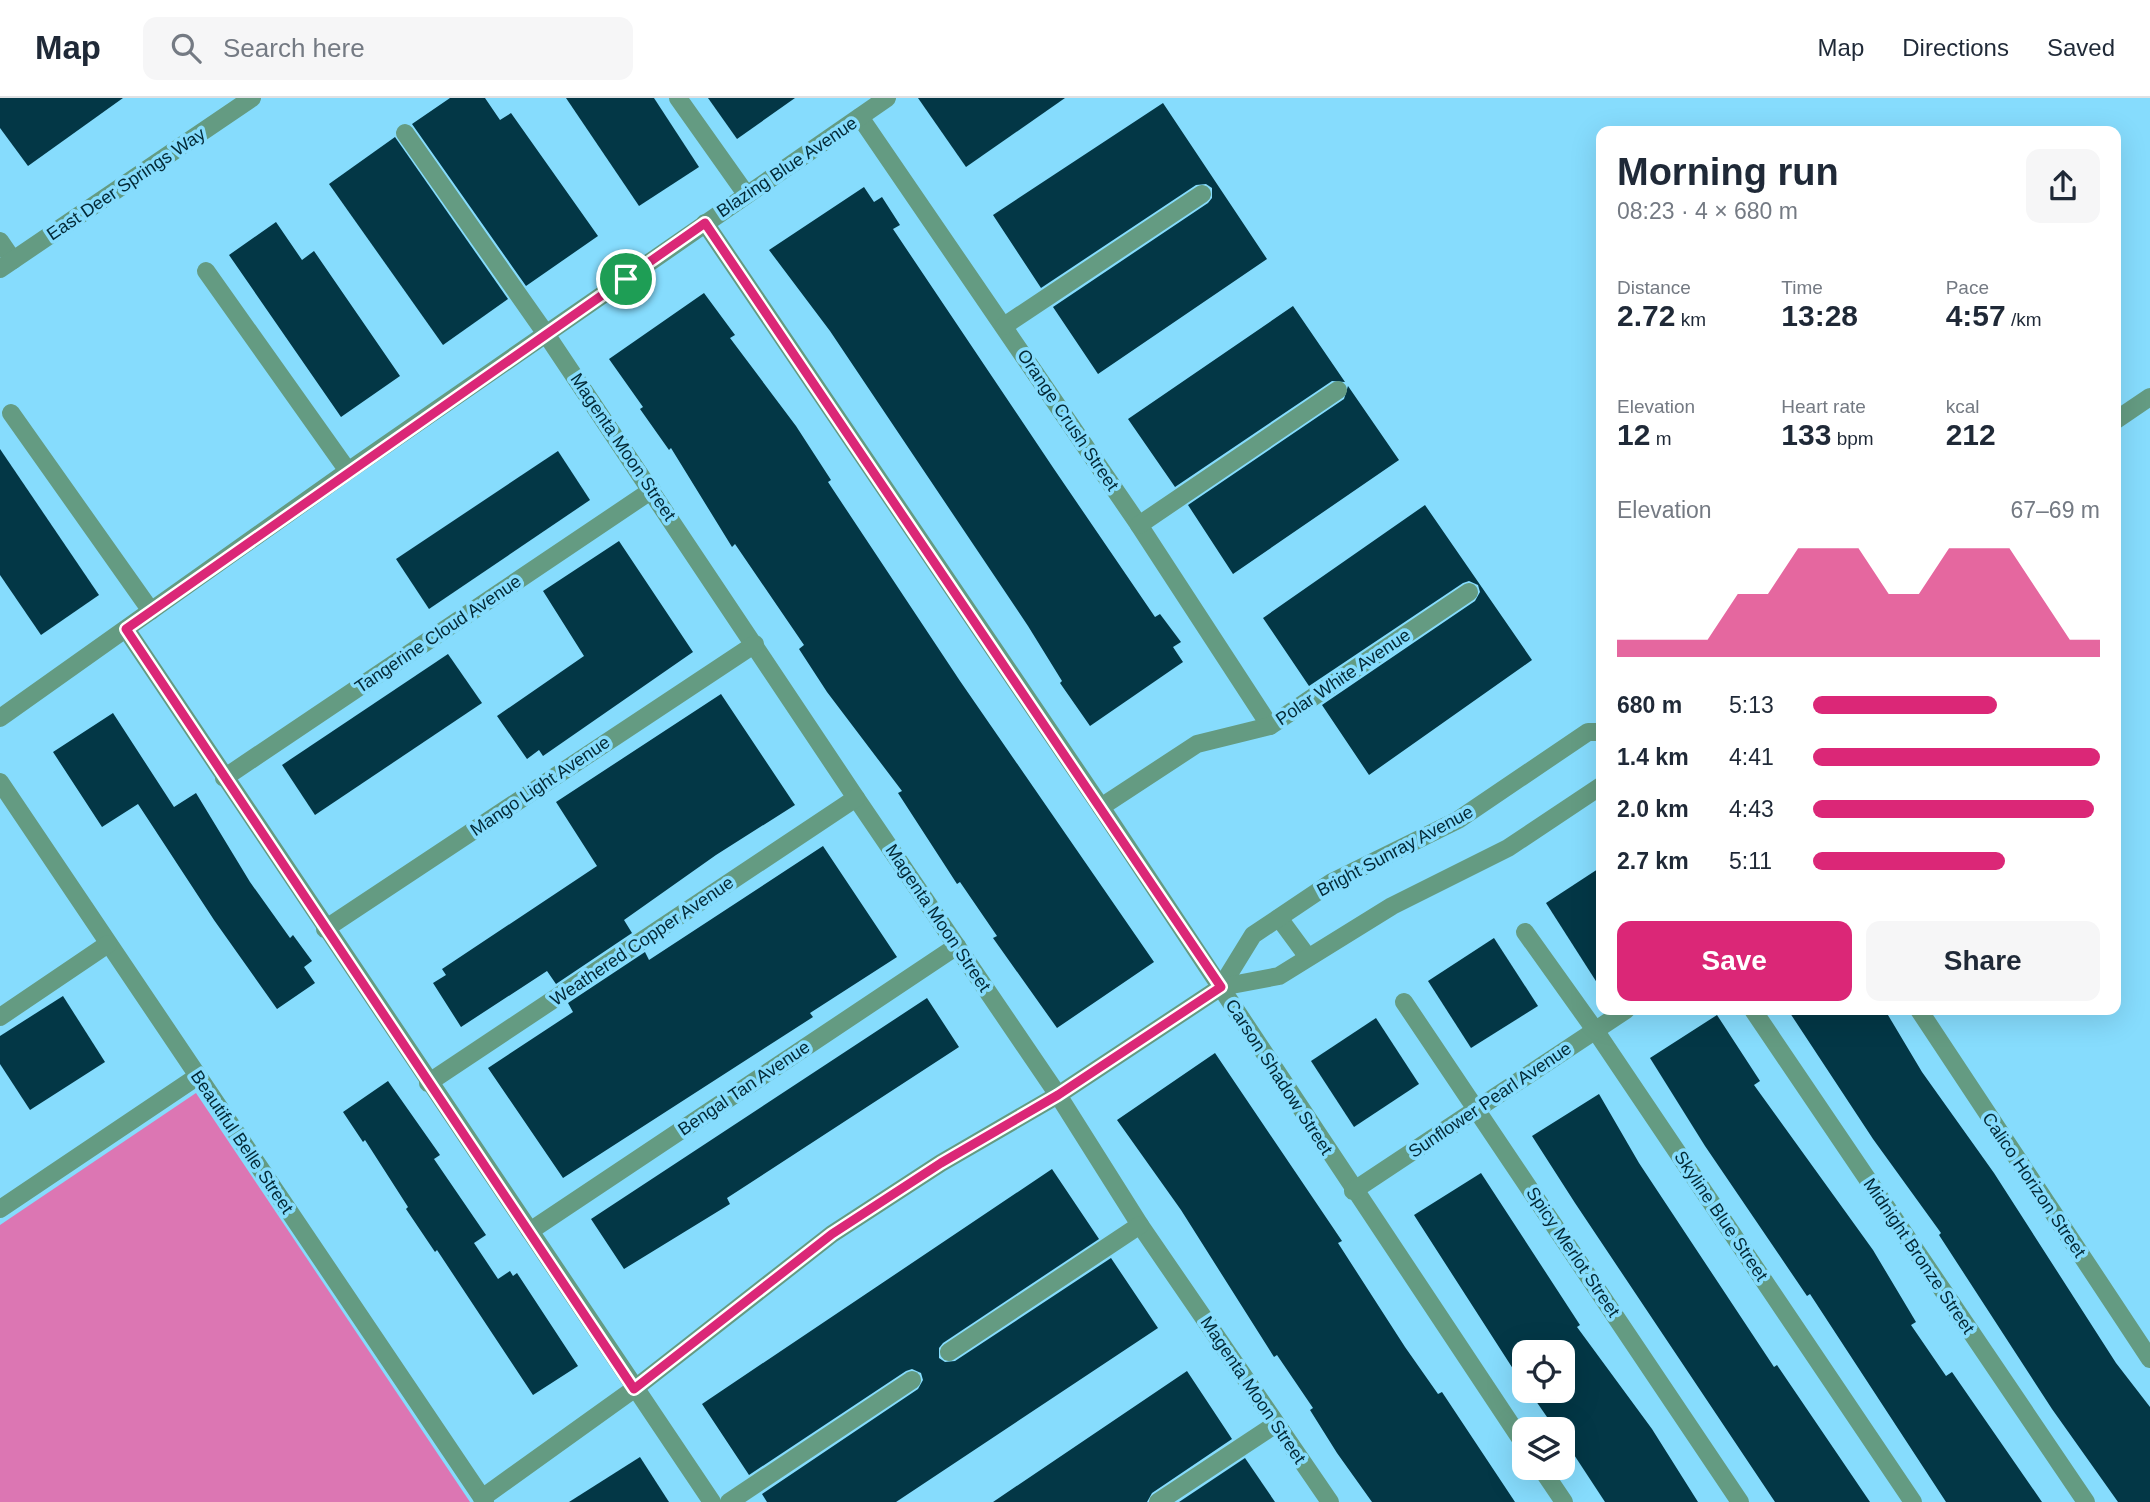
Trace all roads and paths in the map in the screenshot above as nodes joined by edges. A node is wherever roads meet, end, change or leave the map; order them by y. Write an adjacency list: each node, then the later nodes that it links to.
1 (253, 98): 10 (street, East Deer Springs Way)
2 (678, 98): 6 (street)
3 (887, 98): 4 (street, Blazing Blue Avenue)
4 (860, 117): 6 (street, Blazing Blue Avenue); 12 (street, Orange Crush Street)
5 (405, 134): 13 (street, Magenta Moon Street)
6 (746, 194): 8 (street, Blazing Blue Avenue)
7 (1202, 194): 12 (street)
8 (705, 223): 13 (street, Blazing Blue Avenue); 32 (street, Carson Shadow Street)
9 (0, 241): 10 (street)
10 (7, 265)
11 (206, 271): 18 (street)
12 (1004, 326): 20 (street, Orange Crush Street)
13 (546, 334): 18 (street, Blazing Blue Avenue); 19 (street, Magenta Moon Street)
14 (1338, 390): 20 (street)
15 (2150, 397): 17 (street)
16 (11, 413): 22 (street)
17 (2121, 417)
18 (348, 471): 22 (street, Blazing Blue Avenue)
19 (652, 490): 24 (street, Magenta Moon Street); 28 (street, Tangerine Cloud Avenue)
20 (1139, 525): 26 (street, Orange Crush Street)
21 (1469, 592): 26 (street, Polar White Avenue)
22 (151, 611): 23 (street, Blazing Blue Avenue)
23 (126, 629): 25 (street, Blazing Blue Avenue); 28 (street)
24 (755, 644): 31 (street, Magenta Moon Street); 34 (street, Mango Light Avenue)
25 (0, 718)
26 (1270, 726): 32 (street, Polar White Avenue)
27 (1596, 732): 33 (street, Bright Sunray Avenue)
28 (224, 778): 34 (street)
29 (0, 782): 36 (street, Beautiful Belle Street)
30 (1596, 789): 38 (street)
31 (856, 798): 37 (street, Magenta Moon Street); 47 (street, Weathered Copper Avenue)
32 (1101, 807): 39 (street, Carson Shadow Street)
33 (1279, 918): 38 (street); 39 (street, Bright Sunray Avenue)
34 (325, 929): 47 (street)
35 (1525, 932): 45 (street, Skyline Blue Street)
36 (108, 944): 44 (street); 46 (street, Beautiful Belle Street)
37 (957, 946): 48 (street, Magenta Moon Street); 53 (street, Bengal Tan Avenue)
38 (1307, 956): 39 (street)
39 (1221, 987): 48 (street); 50 (street, Carson Shadow Street)
40 (1404, 1002): 49 (street, Spicy Merlot Street)
41 (1618, 1015): 45 (street, Sunflower Pearl Avenue)
42 (1755, 1015): 69 (street, Midnight Bronze Street)
43 (1922, 1015): 55 (street, Calico Horizon Street)
44 (0, 1017)
45 (1595, 1030): 49 (street, Sunflower Pearl Avenue); 68 (street, Skyline Blue Street)
46 (198, 1076): 51 (street); 61 (street, Beautiful Belle Street)
47 (428, 1083): 53 (street)
48 (1058, 1095): 52 (street, Magenta Moon Street); 57 (street)
49 (1477, 1109): 50 (street, Sunflower Pearl Avenue); 67 (street, Spicy Merlot Street)
50 (1353, 1191): 59 (street, Carson Shadow Street)
51 (0, 1209)
52 (1140, 1226): 54 (street); 58 (street, Magenta Moon Street)
53 (530, 1231): 57 (street)
54 (948, 1352)
55 (2150, 1359)
56 (912, 1380): 63 (street)
57 (634, 1389): 61 (street); 62 (street)
58 (1276, 1424): 64 (street); 65 (street, Magenta Moon Street)
59 (1512, 1426)
60 (1549, 1480): 66 (street)
61 (483, 1500)
62 (712, 1502)
63 (729, 1502)
64 (1158, 1502)
65 (1330, 1502)
66 (1564, 1502)
67 (1740, 1502)
68 (1913, 1502)
69 (2086, 1502)

